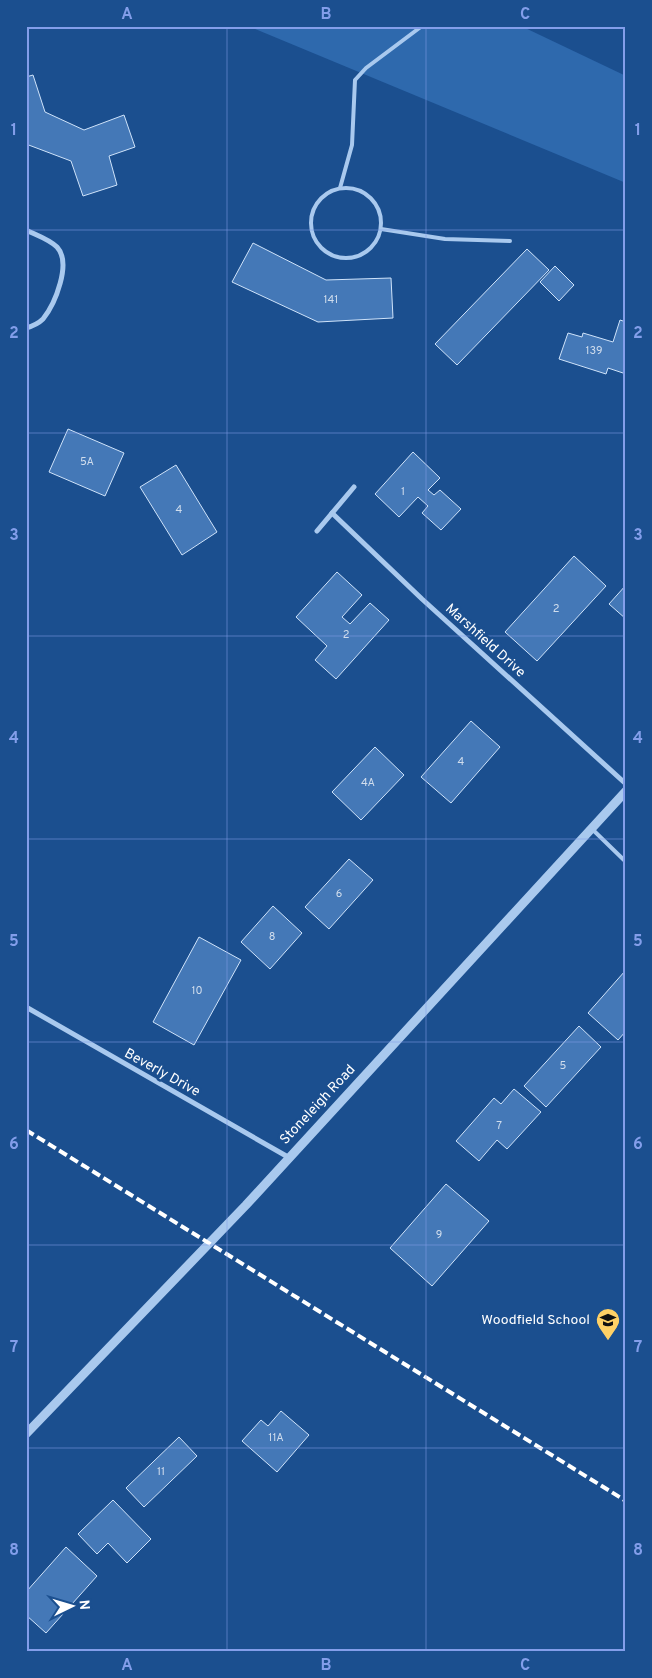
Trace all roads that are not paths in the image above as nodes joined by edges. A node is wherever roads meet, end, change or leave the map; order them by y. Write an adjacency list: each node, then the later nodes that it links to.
1 (422, 26): 2 (lane)
2 (340, 188): 3 (lane); 3 (lane)
3 (382, 229): 5 (lane)
4 (26, 230): 6 (street)
5 (510, 241)
6 (26, 328)
7 (354, 487): 8 (street)
8 (332, 512): 9 (street); 10 (street, Marshfield Drive)
9 (317, 531)
10 (626, 784)
11 (626, 790): 12 (street, Stoneleigh Road)
12 (591, 828): 13 (lane); 15 (street, Stoneleigh Road)
13 (626, 862)
14 (26, 1007): 15 (street, Beverly Drive)
15 (288, 1157): 16 (street, Stoneleigh Road)
16 (26, 1434)

